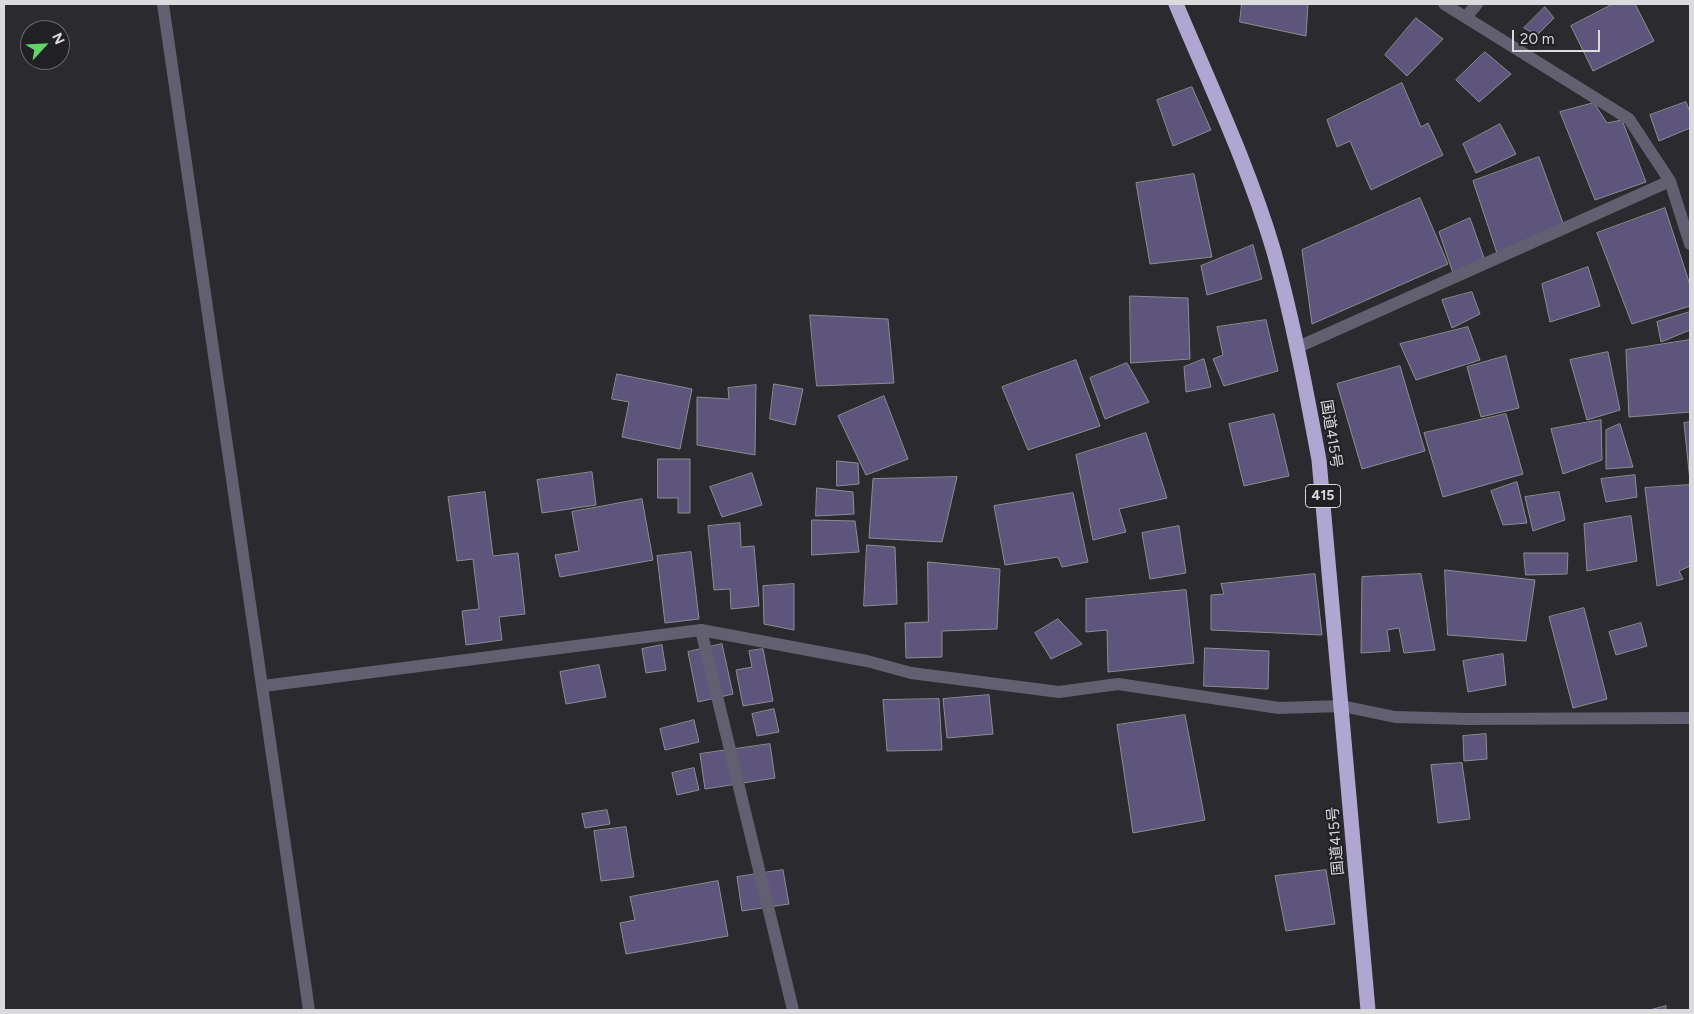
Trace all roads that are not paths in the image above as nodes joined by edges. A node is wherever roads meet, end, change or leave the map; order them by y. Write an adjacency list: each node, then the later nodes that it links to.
1 (163, 4): 10 (street)
2 (1176, 4): 8 (highway, 国道415号 / 415)
3 (1444, 4): 5 (street)
4 (1476, 4): 5 (street)
5 (1466, 17): 6 (street)
6 (1670, 182): 7 (street); 8 (street)
7 (1690, 244)
8 (1298, 347): 11 (highway, 国道415号 / 415)
9 (701, 630): 10 (street); 11 (street); 14 (street)
10 (263, 686): 13 (street)
11 (1342, 706): 12 (street); 15 (highway, 国道415号 / 415)
12 (1690, 718)
13 (309, 1010)
14 (793, 1010)
15 (1368, 1010)

